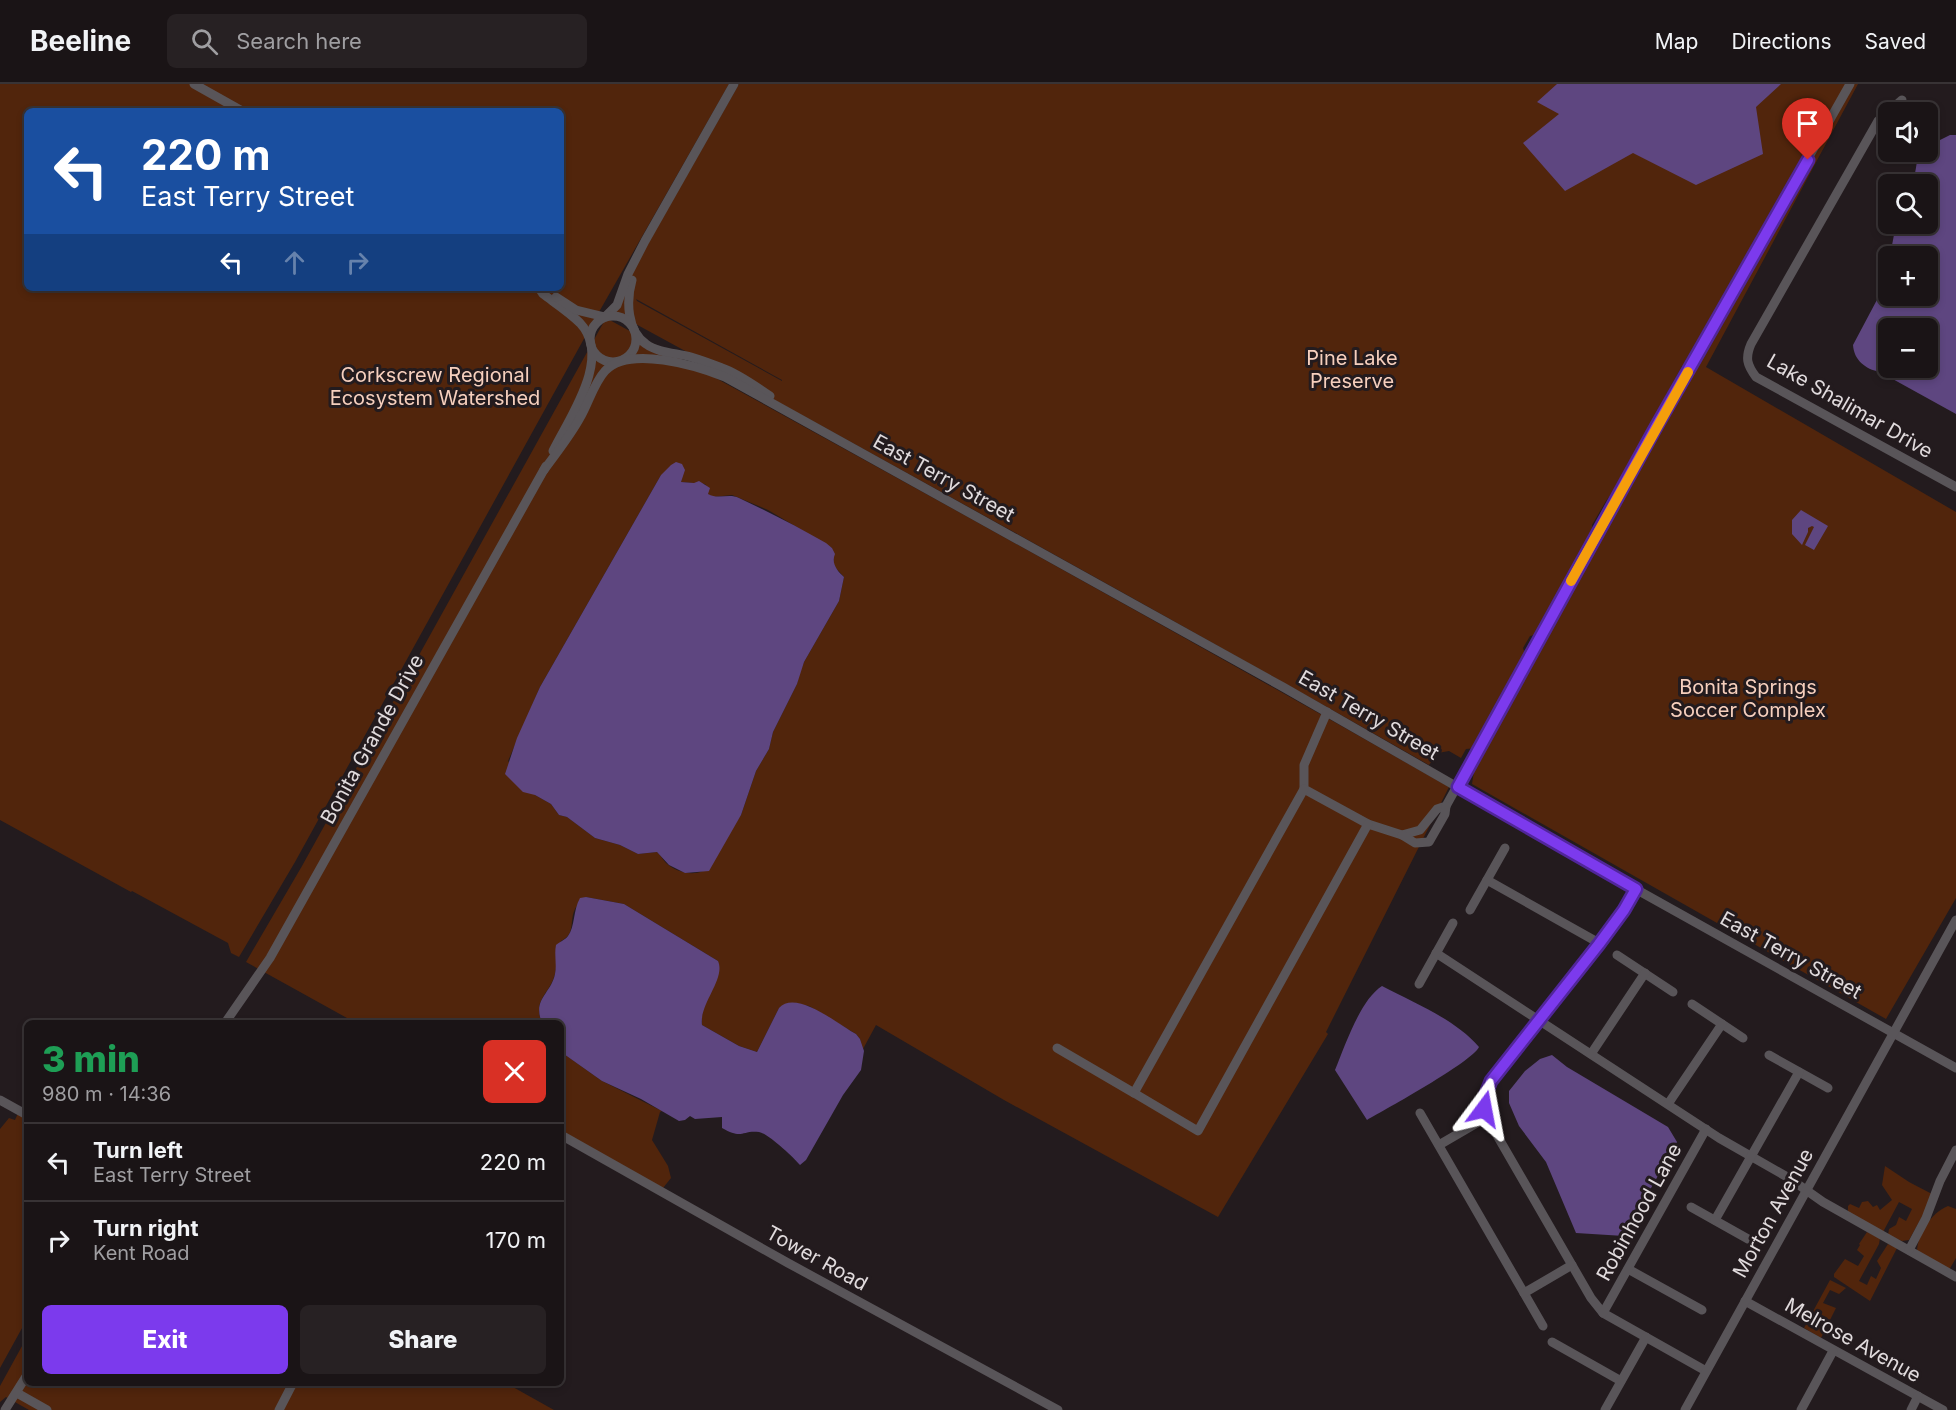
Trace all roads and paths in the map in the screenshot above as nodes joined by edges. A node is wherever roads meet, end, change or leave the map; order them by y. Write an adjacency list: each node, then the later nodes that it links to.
1 (194, 84): 5 (street)
2 (734, 84): 6 (street)
3 (1850, 84): 17 (street)
4 (1902, 100): 15 (street, Lake Shalimar Drive)
5 (237, 108)
6 (647, 236): 9 (street); 10 (street)
7 (542, 291): 11 (street)
8 (545, 291): 9 (street)
9 (605, 317): 10 (street); 11 (street)
10 (634, 329): 12 (street); 13 (street, East Terry Street)
11 (590, 340): 12 (street); 14 (street, Bonita Grande Drive)
12 (621, 361): 13 (street, East Terry Street); 14 (street, Bonita Grande Drive)
13 (824, 432): 16 (street, East Terry Street)
14 (544, 470): 38 (street, Bonita Grande Drive)
15 (1956, 487)
16 (1327, 712): 17 (street, East Terry Street); 18 (street)
17 (1458, 787): 19 (street); 26 (street, East Terry Street)
18 (1304, 789): 20 (street); 48 (street)
19 (1446, 806): 21 (street); 23 (street)
20 (1368, 824): 22 (street); 48 (street)
21 (1414, 831): 22 (street); 23 (street)
22 (1402, 835): 23 (street)
23 (1417, 843)
24 (1505, 848): 25 (street)
25 (1487, 880): 27 (street); 30 (street)
26 (1636, 889): 30 (street); 40 (street, East Terry Street)
27 (1470, 910)
28 (1956, 920): 40 (street, Morton Avenue)
29 (1452, 923): 31 (street)
30 (1599, 944): 37 (street)
31 (1436, 953): 34 (street); 37 (street)
32 (1617, 955): 33 (street)
33 (1645, 974): 35 (street); 43 (street)
34 (1419, 984)
35 (1673, 992)
36 (1692, 1004): 39 (street)
37 (1539, 1019): 43 (street); 53 (street)
38 (227, 1020)
39 (1722, 1024): 41 (street); 50 (street)
40 (1893, 1032): 45 (street, East Terry Street); 59 (street, Morton Avenue)
41 (1743, 1038)
42 (1057, 1048): 48 (street)
43 (1591, 1054): 50 (street)
44 (1769, 1056): 46 (street)
45 (1956, 1068)
46 (1799, 1072): 47 (street); 58 (street)
47 (1828, 1088)
48 (1134, 1093)
49 (0, 1100): 51 (street)
50 (1668, 1104): 54 (street)
51 (24, 1113)
52 (1420, 1113): 56 (street)
53 (1487, 1116): 56 (street); 64 (street)
54 (1706, 1129): 58 (street); 65 (street, Robinhood Lane)
55 (564, 1137): 84 (street, Tower Road)
56 (1439, 1145): 67 (street)
57 (1956, 1150): 63 (street)
58 (1751, 1157): 59 (street); 61 (street)
59 (1805, 1192): 63 (street); 68 (street, Morton Avenue)
60 (1691, 1207): 61 (street)
61 (1715, 1220): 62 (street)
62 (1748, 1239)
63 (1909, 1250): 66 (street)
64 (1572, 1265): 67 (street); 70 (street)
65 (1628, 1269): 69 (street); 70 (street, Robinhood Lane)
66 (1956, 1277)
67 (1524, 1293): 71 (street)
68 (1745, 1301): 74 (street, Melrose Avenue); 75 (street, Morton Avenue)
69 (1702, 1310)
70 (1603, 1312): 72 (street)
71 (1543, 1326)
72 (1646, 1337): 75 (street); 77 (street)
73 (1552, 1342): 77 (street)
74 (1833, 1351): 80 (street, Melrose Avenue); 87 (street)
75 (1706, 1371): 86 (street, Morton Avenue)
76 (24, 1380): 79 (street)
77 (1621, 1381): 85 (street)
78 (291, 1386): 83 (street)
79 (17, 1393): 81 (street); 82 (street)
80 (1918, 1396): 88 (street); 89 (street, Melrose Avenue)
81 (5, 1410)
82 (46, 1410)
83 (279, 1410)
84 (1058, 1410)
85 (1605, 1410)
86 (1685, 1410)
87 (1801, 1410)
88 (1911, 1410)
89 (1943, 1410)

